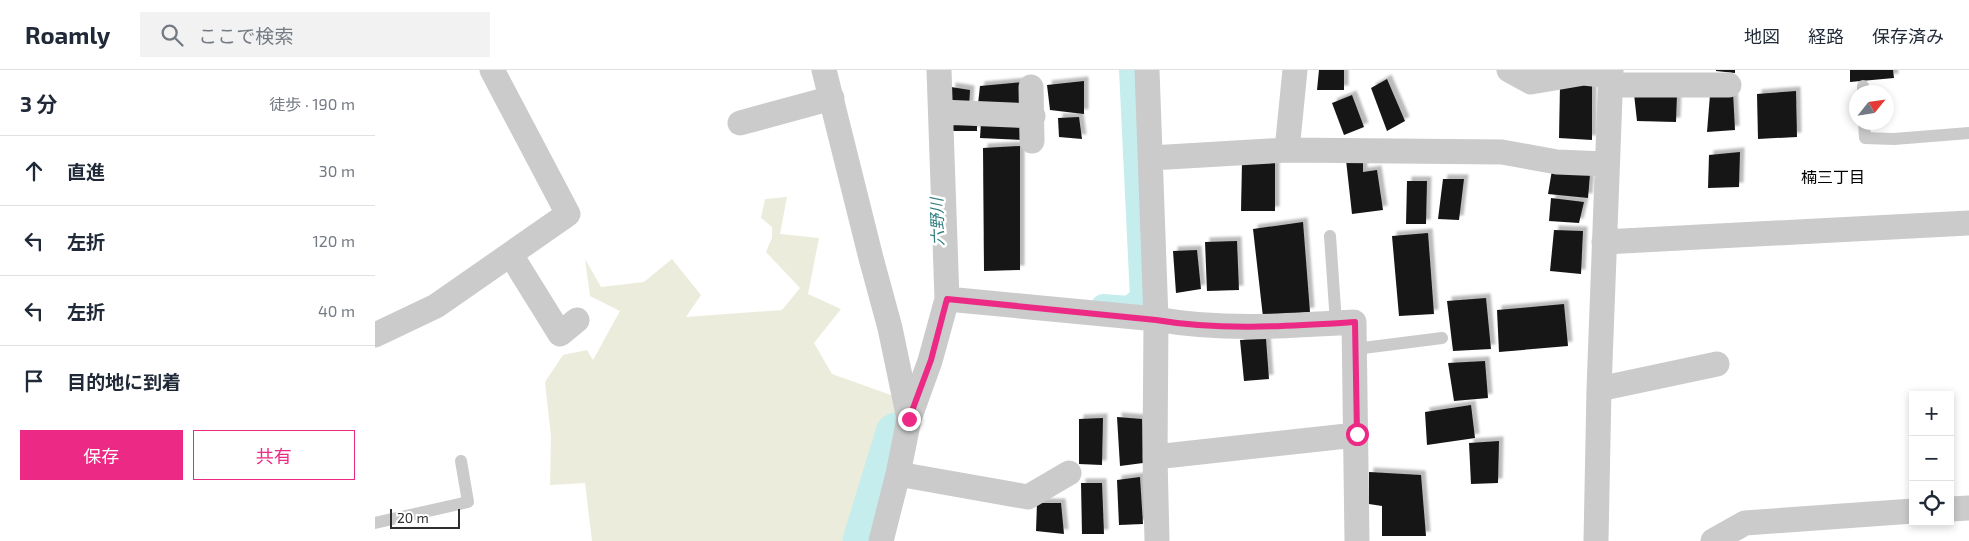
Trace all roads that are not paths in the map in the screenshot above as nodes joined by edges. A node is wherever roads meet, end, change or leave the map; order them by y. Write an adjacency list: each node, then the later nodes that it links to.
1 (492, 70): 21 (street)
2 (824, 70): 10 (street)
3 (939, 70): 11 (street)
4 (1147, 70): 16 (street)
5 (1295, 70): 15 (street)
6 (1509, 70): 7 (street)
7 (1611, 77): 8 (street); 17 (street)
8 (1729, 85)
9 (1031, 87): 11 (street)
10 (833, 98): 12 (street); 31 (street)
11 (941, 112): 22 (street)
12 (740, 123)
13 (1864, 130): 14 (lane)
14 (1969, 133)
15 (1287, 150): 16 (street); 17 (street)
16 (1151, 158): 24 (street)
17 (1606, 164): 20 (street)
18 (1969, 223): 20 (street)
19 (1331, 236): 25 (lane)
20 (1604, 242): 30 (street)
21 (511, 255): 23 (street); 26 (street)
22 (947, 299): 24 (street); 31 (street)
23 (577, 320)
24 (1156, 320): 25 (street); 33 (street)
25 (1337, 323): 28 (street)
26 (375, 334)
27 (1442, 338): 28 (lane)
28 (1355, 349): 32 (street)
29 (1717, 364): 30 (street)
30 (1599, 389): 44 (street)
31 (909, 419): 36 (street)
32 (1357, 434): 33 (street); 43 (street)
33 (1155, 457): 42 (street)
34 (461, 461): 40 (lane)
35 (1069, 473): 36 (street)
36 (898, 474): 41 (street)
37 (1969, 508): 38 (street)
38 (1954, 509)
39 (1909, 511): 45 (street)
40 (375, 523)
41 (881, 541)
42 (1157, 541)
43 (1357, 541)
44 (1596, 541)
45 (1713, 541)

